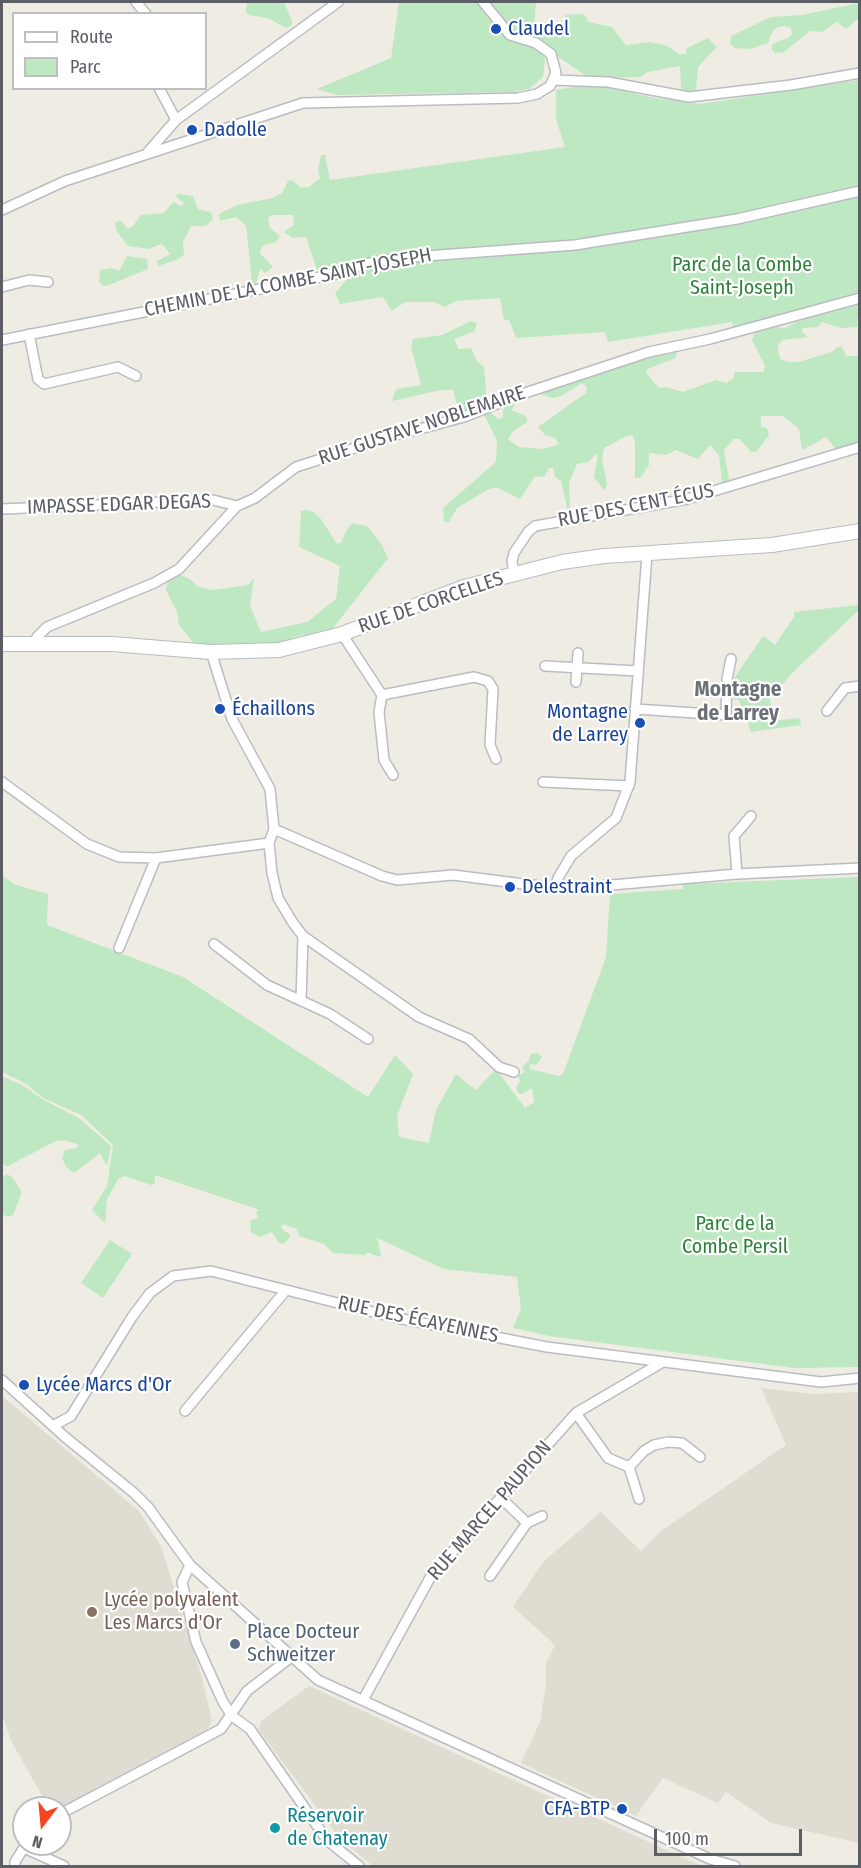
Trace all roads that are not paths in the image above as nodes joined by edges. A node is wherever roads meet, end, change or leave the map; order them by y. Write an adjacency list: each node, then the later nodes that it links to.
1 (338, 2): 6 (street)
2 (483, 2): 4 (street)
3 (860, 73): 4 (street)
4 (554, 80): 7 (street)
5 (160, 90): 6 (street)
6 (176, 120): 7 (street)
7 (148, 152): 9 (street)
8 (860, 191): 13 (street, CHEMIN DE LA COMBE SAINT-JOSEPH)
9 (2, 210)
10 (48, 282): 11 (street)
11 (2, 287)
12 (860, 298): 17 (street, RUE GUSTAVE NOBLEMAIRE)
13 (29, 334): 14 (street, CHEMIN DE LA COMBE SAINT-JOSEPH); 15 (street)
14 (2, 340)
15 (136, 376)
16 (860, 447): 21 (street, RUE DES CENT ÉCUS)
17 (237, 506): 18 (street, IMPASSE EDGAR DEGAS); 24 (street, RUE GUSTAVE NOBLEMAIRE)
18 (2, 509)
19 (860, 531): 20 (main road, RUE DE CORCELLES)
20 (647, 554): 21 (main road, RUE DE CORCELLES); 30 (street)
21 (514, 574): 22 (main road, RUE DE CORCELLES)
22 (342, 634): 25 (main road, RUE DE CORCELLES); 33 (street)
23 (2, 644): 24 (main road, RUE DE CORCELLES)
24 (35, 645): 25 (main road, RUE DE CORCELLES)
25 (211, 652): 42 (street)
26 (578, 653): 29 (street)
27 (731, 659): 34 (street)
28 (545, 666): 29 (street)
29 (577, 668): 30 (street); 31 (street)
30 (638, 671): 34 (street)
31 (576, 682)
32 (860, 686): 35 (street)
33 (382, 695): 36 (street); 37 (street)
34 (635, 709): 40 (street)
35 (827, 711)
36 (496, 759)
37 (393, 775)
38 (2, 782): 44 (street)
39 (543, 782): 40 (street)
40 (629, 786): 47 (street)
41 (751, 816): 46 (street)
42 (274, 829): 43 (street); 47 (street)
43 (269, 843): 44 (street); 48 (street)
44 (156, 858): 50 (street)
45 (860, 868): 46 (street)
46 (737, 874): 47 (street)
47 (555, 888)
48 (303, 936): 51 (street); 53 (street)
49 (214, 944): 51 (street)
50 (119, 948)
51 (301, 1000): 52 (street)
52 (368, 1039)
53 (514, 1072)
54 (286, 1290): 55 (street, RUE DES ÉCAYENNES); 58 (street); 60 (street, RUE DES ÉCAYENNES)
55 (661, 1363): 56 (street, RUE DES ÉCAYENNES); 59 (street, RUE MARCEL PAUPION)
56 (860, 1378)
57 (2, 1380): 60 (street)
58 (185, 1411)
59 (576, 1413): 62 (street); 63 (street, RUE MARCEL PAUPION)
60 (53, 1426): 67 (street)
61 (700, 1457): 62 (street)
62 (629, 1467): 64 (street)
63 (501, 1498): 66 (street); 70 (street, RUE MARCEL PAUPION)
64 (639, 1499)
65 (542, 1516): 66 (street)
66 (527, 1523): 68 (street)
67 (190, 1565): 69 (street); 71 (street)
68 (490, 1576)
69 (290, 1658): 70 (street); 71 (street)
70 (363, 1700): 76 (street)
71 (232, 1716): 72 (street); 75 (street)
72 (72, 1808)
73 (44, 1856): 74 (street)
74 (64, 1866)
75 (359, 1866)
76 (735, 1866)

